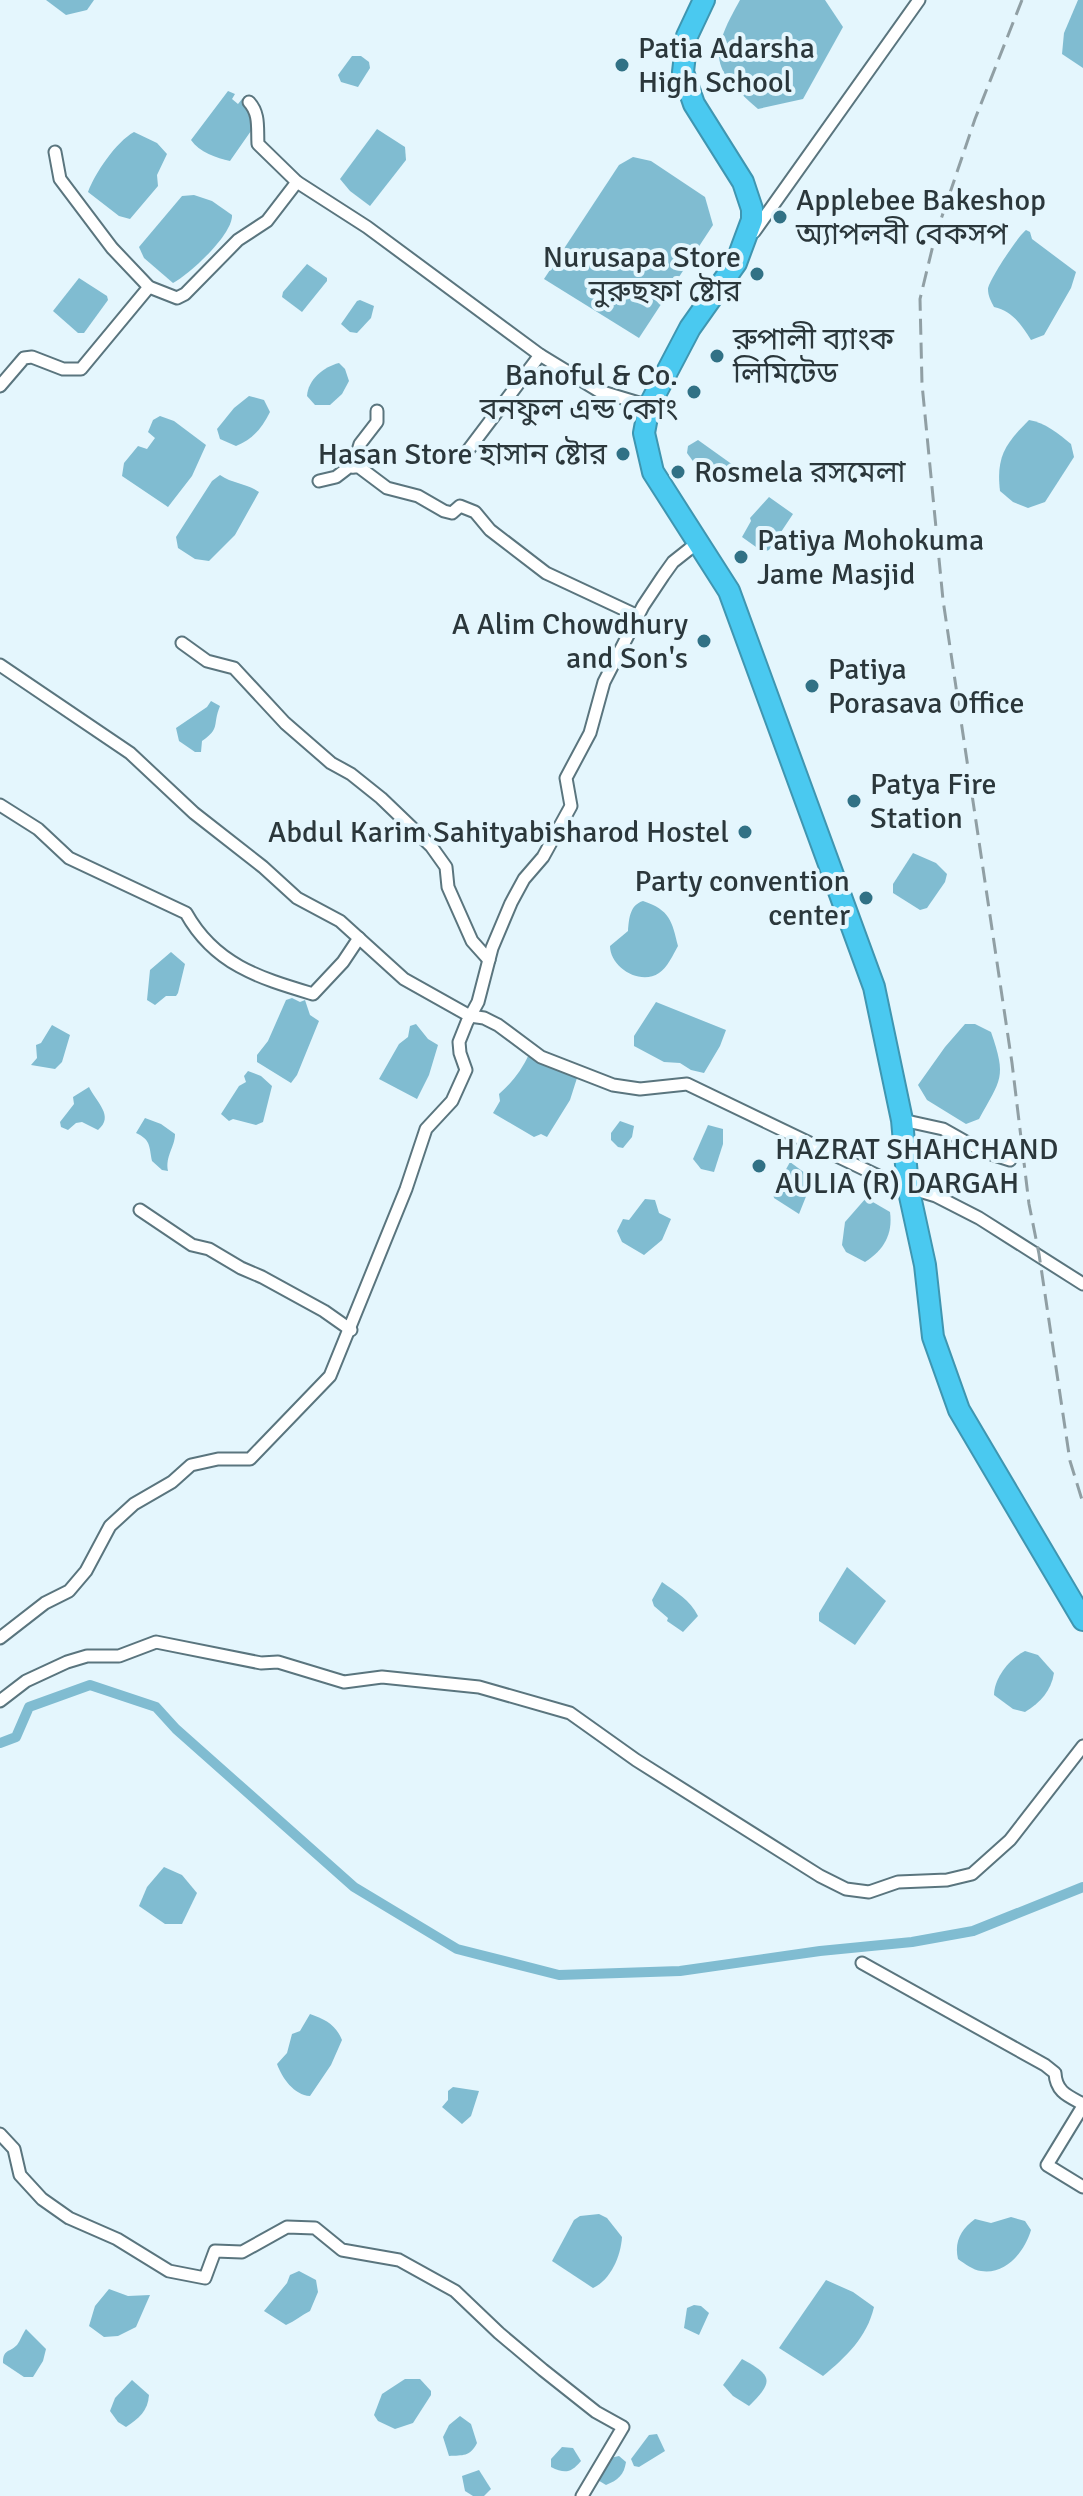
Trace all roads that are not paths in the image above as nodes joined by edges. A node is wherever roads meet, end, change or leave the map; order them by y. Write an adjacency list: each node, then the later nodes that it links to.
1 (704, 0): 6 (highway)
2 (919, 0): 6 (street)
3 (249, 102): 5 (street)
4 (55, 152): 7 (street)
5 (297, 182): 7 (street); 8 (street)
6 (744, 245): 10 (highway)
7 (149, 287): 9 (street)
8 (540, 355): 10 (street); 12 (street)
9 (0, 386)
10 (649, 406): 15 (highway)
11 (377, 411): 13 (street)
12 (466, 453)
13 (353, 467): 14 (street); 16 (street)
14 (319, 481)
15 (697, 543): 16 (street); 23 (highway)
16 (638, 616): 21 (street)
17 (182, 643): 21 (street)
18 (0, 665): 20 (street)
19 (0, 805): 20 (street)
20 (359, 938): 22 (street)
21 (489, 960): 22 (street)
22 (470, 1016): 25 (street); 28 (street)
23 (902, 1120): 24 (street); 25 (highway)
24 (1010, 1160)
25 (908, 1187): 27 (street); 29 (highway)
26 (140, 1210): 28 (street)
27 (1083, 1284)
28 (351, 1330): 30 (street)
29 (1083, 1620)
30 (0, 1638)
31 (0, 1701): 32 (street)
32 (1083, 1746)
33 (862, 1963): 34 (street)
34 (1083, 2105): 36 (street)
35 (0, 2134): 37 (street)
36 (1083, 2187)
37 (582, 2496)

